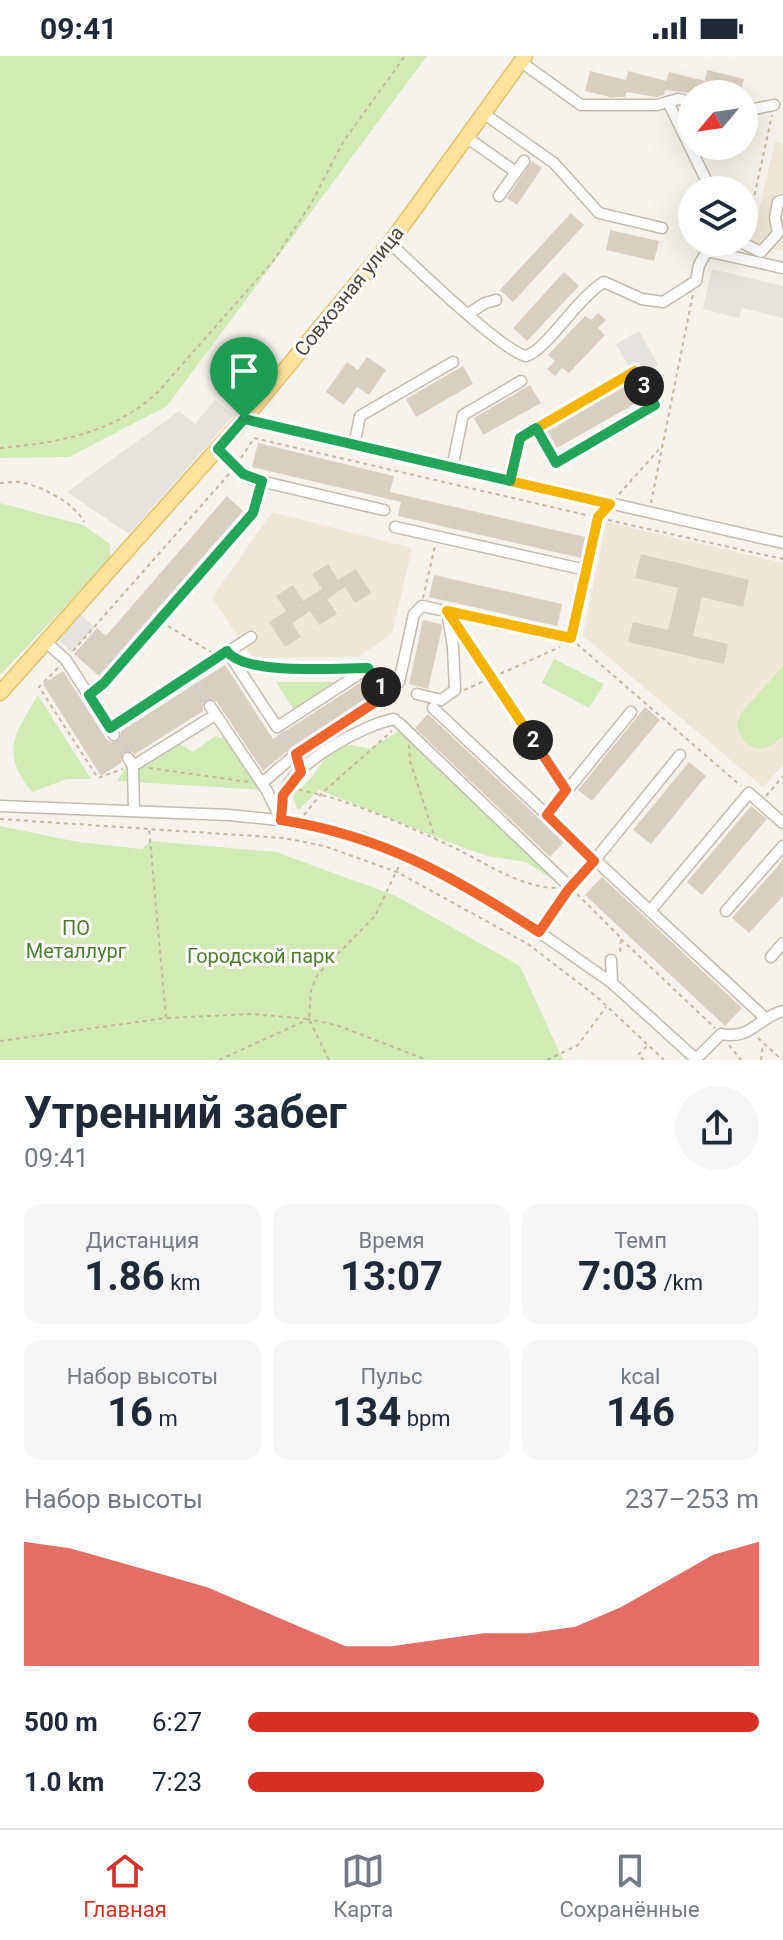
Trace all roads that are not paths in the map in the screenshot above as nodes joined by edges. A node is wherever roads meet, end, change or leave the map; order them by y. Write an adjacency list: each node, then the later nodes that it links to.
1 (523, 59): 3 (street); 6 (main road, Совхозная улица)
2 (678, 99): 3 (street)
3 (668, 102): 10 (street)
4 (774, 105): 5 (street)
5 (758, 108)
6 (483, 113): 7 (main road, Совхозная улица); 13 (street)
7 (466, 137): 9 (street); 15 (main road, Совхозная улица)
8 (524, 161): 9 (street)
9 (516, 172): 11 (street)
10 (704, 176)
11 (499, 196)
12 (783, 200): 14 (street)
13 (662, 228)
14 (780, 234): 16 (street)
15 (390, 243): 19 (street); 22 (main road, Совхозная улица)
16 (758, 251)
17 (783, 268): 19 (street)
18 (496, 300): 19 (street)
19 (468, 314)
20 (453, 362): 24 (street)
21 (521, 381): 26 (street)
22 (244, 419): 24 (street); 25 (main road, Совхозная улица)
23 (536, 428): 23 (street); 28 (street)
24 (354, 445): 26 (street)
25 (218, 449): 27 (street); 36 (main road, Совхозная улица)
26 (452, 468): 28 (street)
27 (262, 481): 30 (street); 40 (street)
28 (510, 481): 29 (street)
29 (610, 504): 32 (street); 33 (street)
30 (384, 510)
31 (395, 527): 33 (street)
32 (783, 543)
33 (586, 570): 34 (street)
34 (447, 611): 39 (street); 41 (street)
35 (251, 637): 37 (street)
36 (46, 642): 38 (main road, Совхозная улица); 40 (street)
37 (225, 655): 40 (street); 41 (street)
38 (0, 693)
39 (417, 694)
40 (89, 695)
41 (386, 695): 44 (street)
42 (433, 708): 50 (street)
43 (631, 712): 50 (street)
44 (295, 753): 46 (street); 47 (street)
45 (680, 755): 54 (street)
46 (301, 772): 51 (street); 55 (street)
47 (262, 783): 49 (street); 51 (street)
48 (0, 806): 49 (street)
49 (134, 811): 51 (street)
50 (547, 815): 54 (street)
51 (281, 820): 58 (street)
52 (783, 823): 56 (street)
53 (783, 846): 57 (street)
54 (594, 861): 55 (street); 56 (street)
55 (571, 888): 58 (street)
56 (650, 911): 64 (street)
57 (726, 911)
58 (539, 932): 62 (street)
59 (783, 943): 60 (street)
60 (771, 957)
61 (615, 961): 62 (street)
62 (612, 983): 65 (street)
63 (783, 1011): 64 (street)
64 (764, 1017): 65 (street)
65 (696, 1060)

